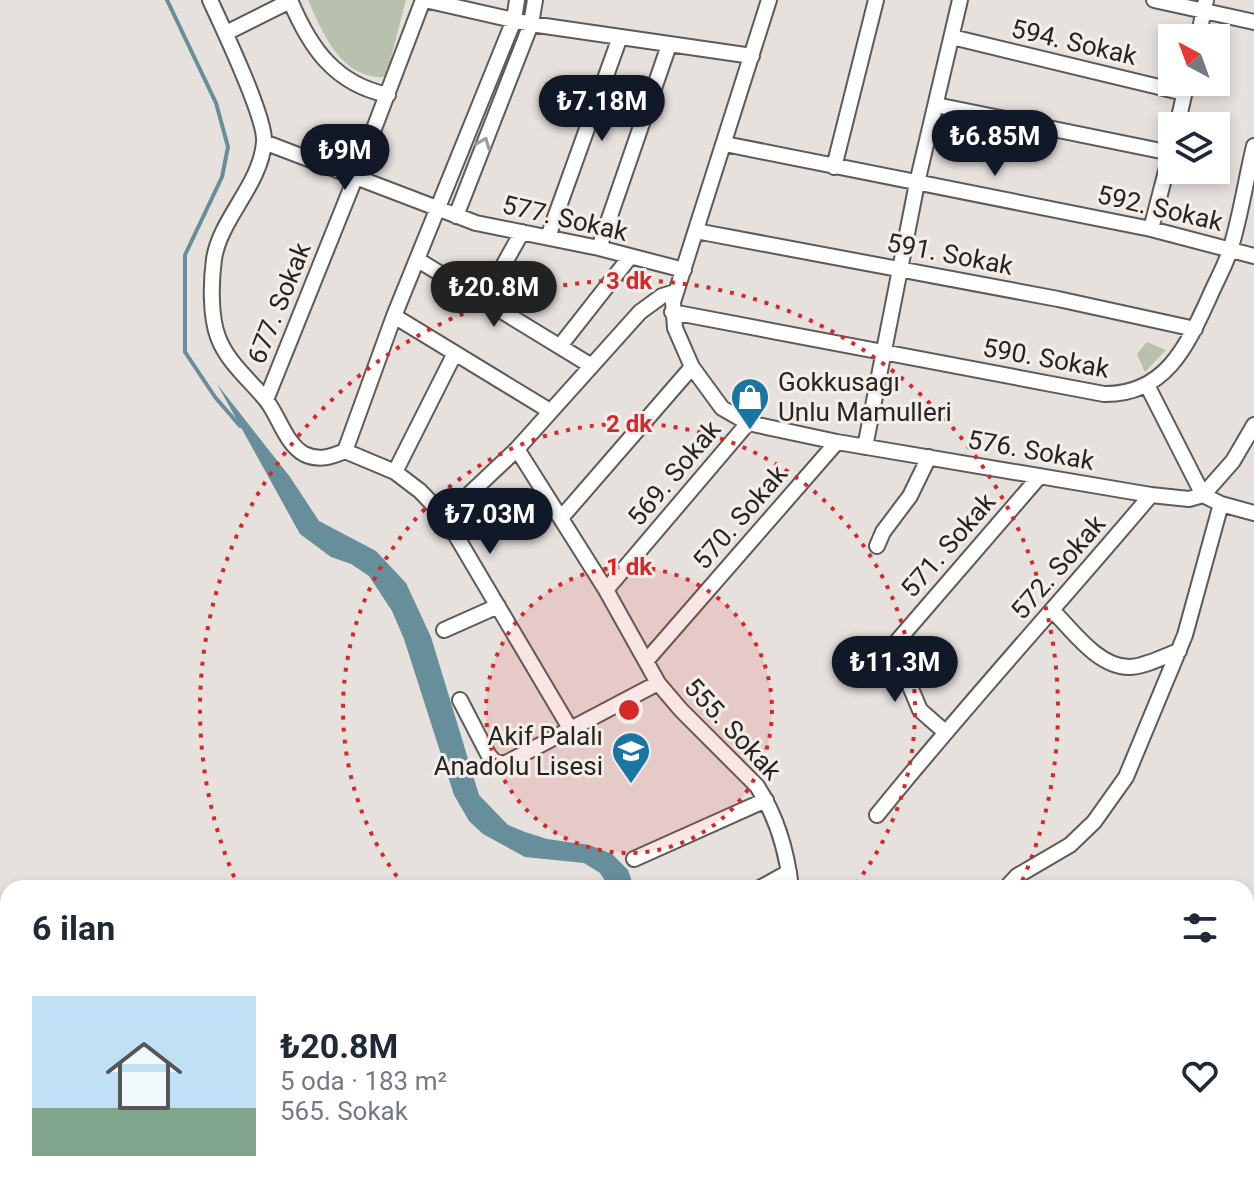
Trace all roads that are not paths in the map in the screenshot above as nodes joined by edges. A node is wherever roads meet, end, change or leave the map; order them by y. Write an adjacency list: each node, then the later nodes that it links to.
1 (210, 0): 14 (street)
2 (290, 0): 14 (street); 20 (street)
3 (424, 0): 11 (street); 20 (street, 677. Sokak)
4 (517, 0): 11 (street)
5 (535, 0): 13 (street)
6 (769, 0): 18 (street, 576. Sokak)
7 (876, 0): 26 (street)
8 (960, 0): 16 (street)
9 (1154, 0): 10 (street)
10 (1205, 5): 12 (street)
11 (514, 20): 13 (street); 30 (street)
12 (1254, 22)
13 (531, 24): 15 (street); 31 (street, one-way to 13)
14 (226, 33): 22 (street)
15 (620, 37): 17 (street); 35 (street)
16 (952, 37): 19 (street, 594. Sokak); 21 (street)
17 (669, 45): 18 (street); 36 (street)
18 (752, 56): 23 (street, 576. Sokak)
19 (1158, 81)
20 (388, 95): 27 (street, 677. Sokak)
21 (936, 105): 25 (street); 28 (street)
22 (264, 142): 27 (street, 577. Sokak); 54 (street)
23 (725, 144): 26 (street, 592. Sokak); 33 (street, 576. Sokak)
24 (1254, 146): 37 (street, 590. Sokak)
25 (1158, 148)
26 (834, 167): 28 (street, 592. Sokak)
27 (356, 176): 30 (street, 577. Sokak); 54 (street, 677. Sokak)
28 (917, 183): 32 (street, 592. Sokak); 41 (street)
29 (1162, 184): 32 (street)
30 (439, 208): 31 (street, 577. Sokak); 40 (street)
31 (456, 216): 34 (street, 577. Sokak)
32 (1151, 229): 37 (street, 592. Sokak)
33 (696, 231): 41 (street, 591. Sokak); 42 (street, 576. Sokak)
34 (522, 232): 35 (street, 577. Sokak); 44 (street)
35 (548, 237): 36 (street, 577. Sokak)
36 (599, 248): 39 (street, 577. Sokak)
37 (1231, 249): 38 (street, 592. Sokak); 47 (street, 590. Sokak)
38 (1254, 256)
39 (630, 257): 42 (street, 577. Sokak); 48 (street)
40 (418, 260): 44 (street); 46 (street)
41 (899, 269): 47 (street, 591. Sokak); 50 (street)
42 (684, 270): 43 (street, 576. Sokak)
43 (675, 292): 45 (street, 576. Sokak); 51 (street)
44 (484, 300): 48 (street)
45 (672, 312): 50 (street, 590. Sokak); 52 (street, 576. Sokak)
46 (394, 316): 49 (street); 61 (street)
47 (1195, 329): 53 (street, 590. Sokak)
48 (560, 346): 51 (street)
49 (455, 353): 55 (street); 63 (street)
50 (884, 354): 53 (street, 590. Sokak); 59 (street)
51 (590, 365): 55 (street)
52 (692, 367): 56 (street, 576. Sokak); 70 (street)
53 (1147, 385): 66 (street)
54 (266, 400): 61 (street)
55 (550, 411): 60 (street)
56 (748, 423): 58 (street, 576. Sokak); 72 (street, 569. Sokak)
57 (1254, 425): 66 (street)
58 (837, 442): 59 (street, 576. Sokak); 77 (street, 570. Sokak)
59 (865, 447): 62 (street, 576. Sokak)
60 (517, 449): 69 (street); 70 (street, 555. Sokak)
61 (345, 451): 63 (street)
62 (929, 457): 64 (street, 576. Sokak); 71 (street)
63 (395, 472): 69 (street)
64 (1039, 477): 65 (street, 576. Sokak); 81 (street, 571. Sokak)
65 (1151, 495): 66 (street, 576. Sokak); 74 (street, 572. Sokak)
66 (1203, 495): 67 (street)
67 (1221, 504): 68 (street); 76 (street)
68 (1254, 513)
69 (445, 517): 73 (street)
70 (561, 518): 72 (street, 555. Sokak)
71 (877, 546)
72 (606, 590): 77 (street, 555. Sokak)
73 (498, 606): 75 (street); 80 (street)
74 (1053, 611): 76 (street); 81 (street, 572. Sokak)
75 (444, 630)
76 (1179, 651): 88 (street)
77 (647, 660): 78 (street, 555. Sokak)
78 (658, 683): 80 (street); 82 (street, 555. Sokak)
79 (460, 700): 80 (street)
80 (571, 730)
81 (945, 732): 83 (street, 572. Sokak)
82 (766, 800): 84 (street); 85 (street, 555. Sokak)
83 (877, 815)
84 (634, 859)
85 (789, 872): 86 (street); 87 (street, 555. Sokak)
86 (774, 880)
87 (790, 880)
88 (1013, 880)

